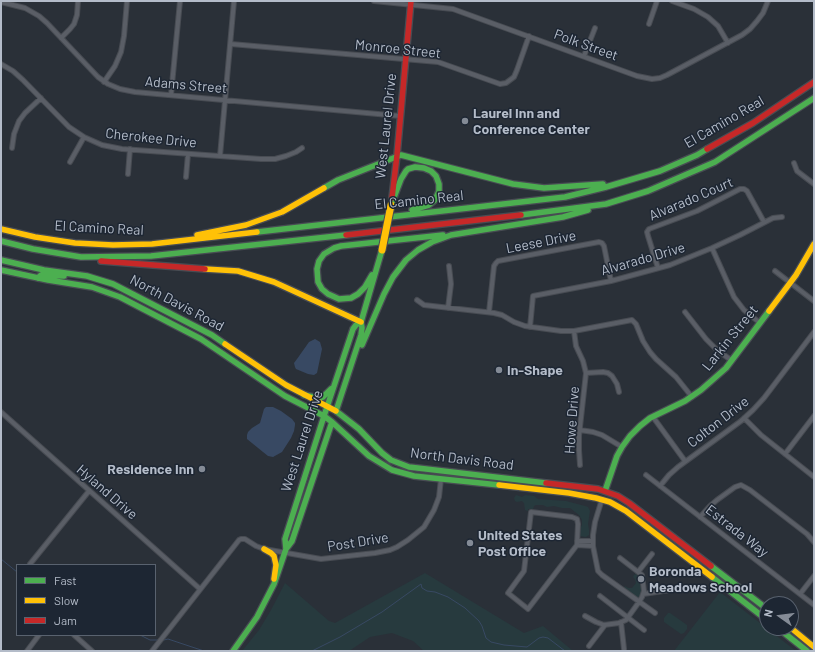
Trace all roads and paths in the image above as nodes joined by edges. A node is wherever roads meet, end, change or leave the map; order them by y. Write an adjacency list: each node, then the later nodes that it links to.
1 (78, 1): 15 (street)
2 (127, 1): 21 (street)
3 (180, 1): 23 (street)
4 (234, 1): 17 (street)
5 (374, 1): 11 (street, Polk Street)
6 (657, 1): 12 (street)
7 (672, 1): 16 (street)
8 (768, 1): 16 (street, Polk Street)
9 (1, 2): 10 (street, Adams Street)
10 (9, 2): 15 (street, Adams Street)
11 (411, 3): 14 (street, Polk Street); 19 (main road, West Laurel Drive)
12 (649, 24)
13 (595, 28): 18 (street)
14 (529, 36): 18 (street, Polk Street); 19 (street, Monroe Street)
15 (61, 38): 21 (street, Adams Street)
16 (728, 43): 18 (street, Polk Street)
17 (230, 44): 19 (street, Monroe Street); 26 (street)
18 (584, 56)
19 (406, 60): 27 (main road, West Laurel Drive)
20 (1, 64): 24 (street, Cherokee Drive)
21 (104, 82): 23 (street, Adams Street)
22 (814, 82): 39 (main road, El Camino Real)
23 (171, 95): 26 (street, Adams Street)
24 (41, 98): 28 (street, Cherokee Drive); 29 (street)
25 (814, 98): 41 (main road, El Camino Real)
26 (225, 100): 27 (street, Adams Street); 34 (street)
27 (400, 116): 33 (main road, West Laurel Drive)
28 (84, 137): 31 (street, Cherokee Drive); 35 (street)
29 (12, 148)
30 (302, 148): 34 (street, Cherokee Drive)
31 (130, 149): 32 (street, Cherokee Drive); 37 (street)
32 (188, 154): 34 (street, Cherokee Drive); 38 (street)
33 (398, 155): 39 (main road); 42 (main road, West Laurel Drive); 49 (main road)
34 (220, 156)
35 (70, 162)
36 (794, 163): 40 (street)
37 (128, 174)
38 (186, 177)
39 (633, 179): 44 (main road, El Camino Real)
40 (814, 184)
41 (606, 204): 47 (main road); 52 (main road, El Camino Real)
42 (390, 205): 44 (main road); 54 (main road, West Laurel Drive, bridge)
43 (782, 217): 45 (street, Alvarado Drive)
44 (376, 218): 49 (main road, El Camino Real)
45 (764, 222): 51 (street, Alvarado Drive); 56 (street, Alvarado Court)
46 (1, 229): 49 (main road, El Camino Real)
47 (465, 233): 54 (main road); 74 (main road)
48 (1, 241): 52 (main road, El Camino Real)
49 (180, 241)
50 (814, 244): 62 (main road, Larkin Street)
51 (712, 248): 56 (street, Alvarado Drive); 69 (street)
52 (81, 257): 68 (main road)
53 (1, 260): 59 (main road, North Davis Road)
54 (379, 260): 68 (main road, West Laurel Drive)
55 (449, 266): 65 (street)
56 (658, 268): 61 (street, Alvarado Drive)
57 (1, 270): 60 (main road, North Davis Road)
58 (775, 272): 62 (street)
59 (76, 275): 60 (main road); 78 (main road, North Davis Road)
60 (38, 278): 83 (main road, North Davis Road)
61 (611, 281): 66 (street, Leese Drive); 70 (street, Alvarado Drive)
62 (790, 283): 64 (street); 69 (main road, Larkin Street)
63 (417, 300): 65 (street)
64 (814, 301)
65 (448, 308): 66 (street)
66 (489, 312): 70 (street)
67 (685, 312): 73 (street)
68 (360, 322): 74 (main road, West Laurel Drive); 76 (main road, West Laurel Drive)
69 (760, 322): 73 (main road, Larkin Street)
70 (530, 327): 71 (street)
71 (574, 331): 75 (street, Howe Drive); 79 (street)
72 (814, 332): 86 (street, Colton Drive)
73 (731, 360): 79 (main road, Larkin Street)
74 (349, 373): 81 (main road, West Laurel Drive)
75 (586, 373): 77 (street); 88 (street, Howe Drive)
76 (334, 386): 78 (main road); 80 (main road, West Laurel Drive)
77 (619, 392)
78 (304, 396): 80 (main road, North Davis Road)
79 (692, 396): 85 (main road, Larkin Street)
80 (327, 407): 81 (main road, North Davis Road); 83 (main road, West Laurel Drive)
81 (336, 411): 98 (main road, North Davis Road)
82 (1, 412): 97 (street, Hyland Drive)
83 (324, 416): 87 (main road, North Davis Road); 105 (main road, West Laurel Drive)
84 (814, 416): 90 (street)
85 (653, 417): 89 (main road, Larkin Street); 91 (street)
86 (744, 418): 90 (street); 91 (street, Colton Drive)
87 (332, 422): 95 (main road, North Davis Road); 105 (main road, West Laurel Drive)
88 (580, 430): 89 (street); 92 (street, Howe Drive)
89 (622, 446): 98 (main road, Larkin Street)
90 (784, 454): 94 (street)
91 (685, 461): 96 (street, Colton Drive)
92 (580, 465)
93 (646, 475): 96 (street, Estrada Way)
94 (814, 477)
95 (441, 479): 99 (main road, North Davis Road); 105 (street, Post Drive)
96 (660, 486): 100 (street, Estrada Way)
97 (89, 491): 108 (street); 111 (street, Hyland Drive)
98 (605, 491): 99 (street, Larkin Street); 118 (main road, North Davis Road)
99 (602, 500): 103 (street, Larkin Street); 121 (main road, North Davis Road)
100 (700, 517): 101 (street); 115 (street, Estrada Way)
101 (814, 542)
102 (577, 543): 102 (street); 103 (street)
103 (593, 543): 117 (street, Larkin Street)
104 (264, 549): 105 (street, Post Drive); 111 (street, Post Drive); 113 (main road)
105 (286, 551): 113 (main road)
106 (652, 554): 109 (street)
107 (620, 558): 109 (street)
108 (30, 564)
109 (638, 572): 114 (street)
110 (814, 576): 115 (street)
111 (200, 589): 136 (street)
112 (670, 590): 114 (street)
113 (270, 594): 137 (main road)
114 (643, 594): 117 (street)
115 (800, 594): 119 (street, Estrada Way)
116 (600, 596): 123 (street)
117 (639, 602): 120 (street); 123 (street)
118 (759, 603)
119 (814, 605)
120 (655, 613)
121 (759, 614)
122 (585, 616): 125 (street)
123 (628, 617): 124 (street); 126 (street)
124 (621, 622): 125 (street); 133 (street)
125 (605, 625): 131 (street)
126 (644, 630)
127 (799, 635): 132 (main road)
128 (38, 636): 134 (street)
129 (75, 636): 135 (street)
130 (788, 636): 138 (main road)
131 (589, 646)
132 (814, 647)
133 (624, 649)
134 (27, 651)
135 (92, 651)
136 (152, 651)
137 (233, 651)
138 (807, 651)

